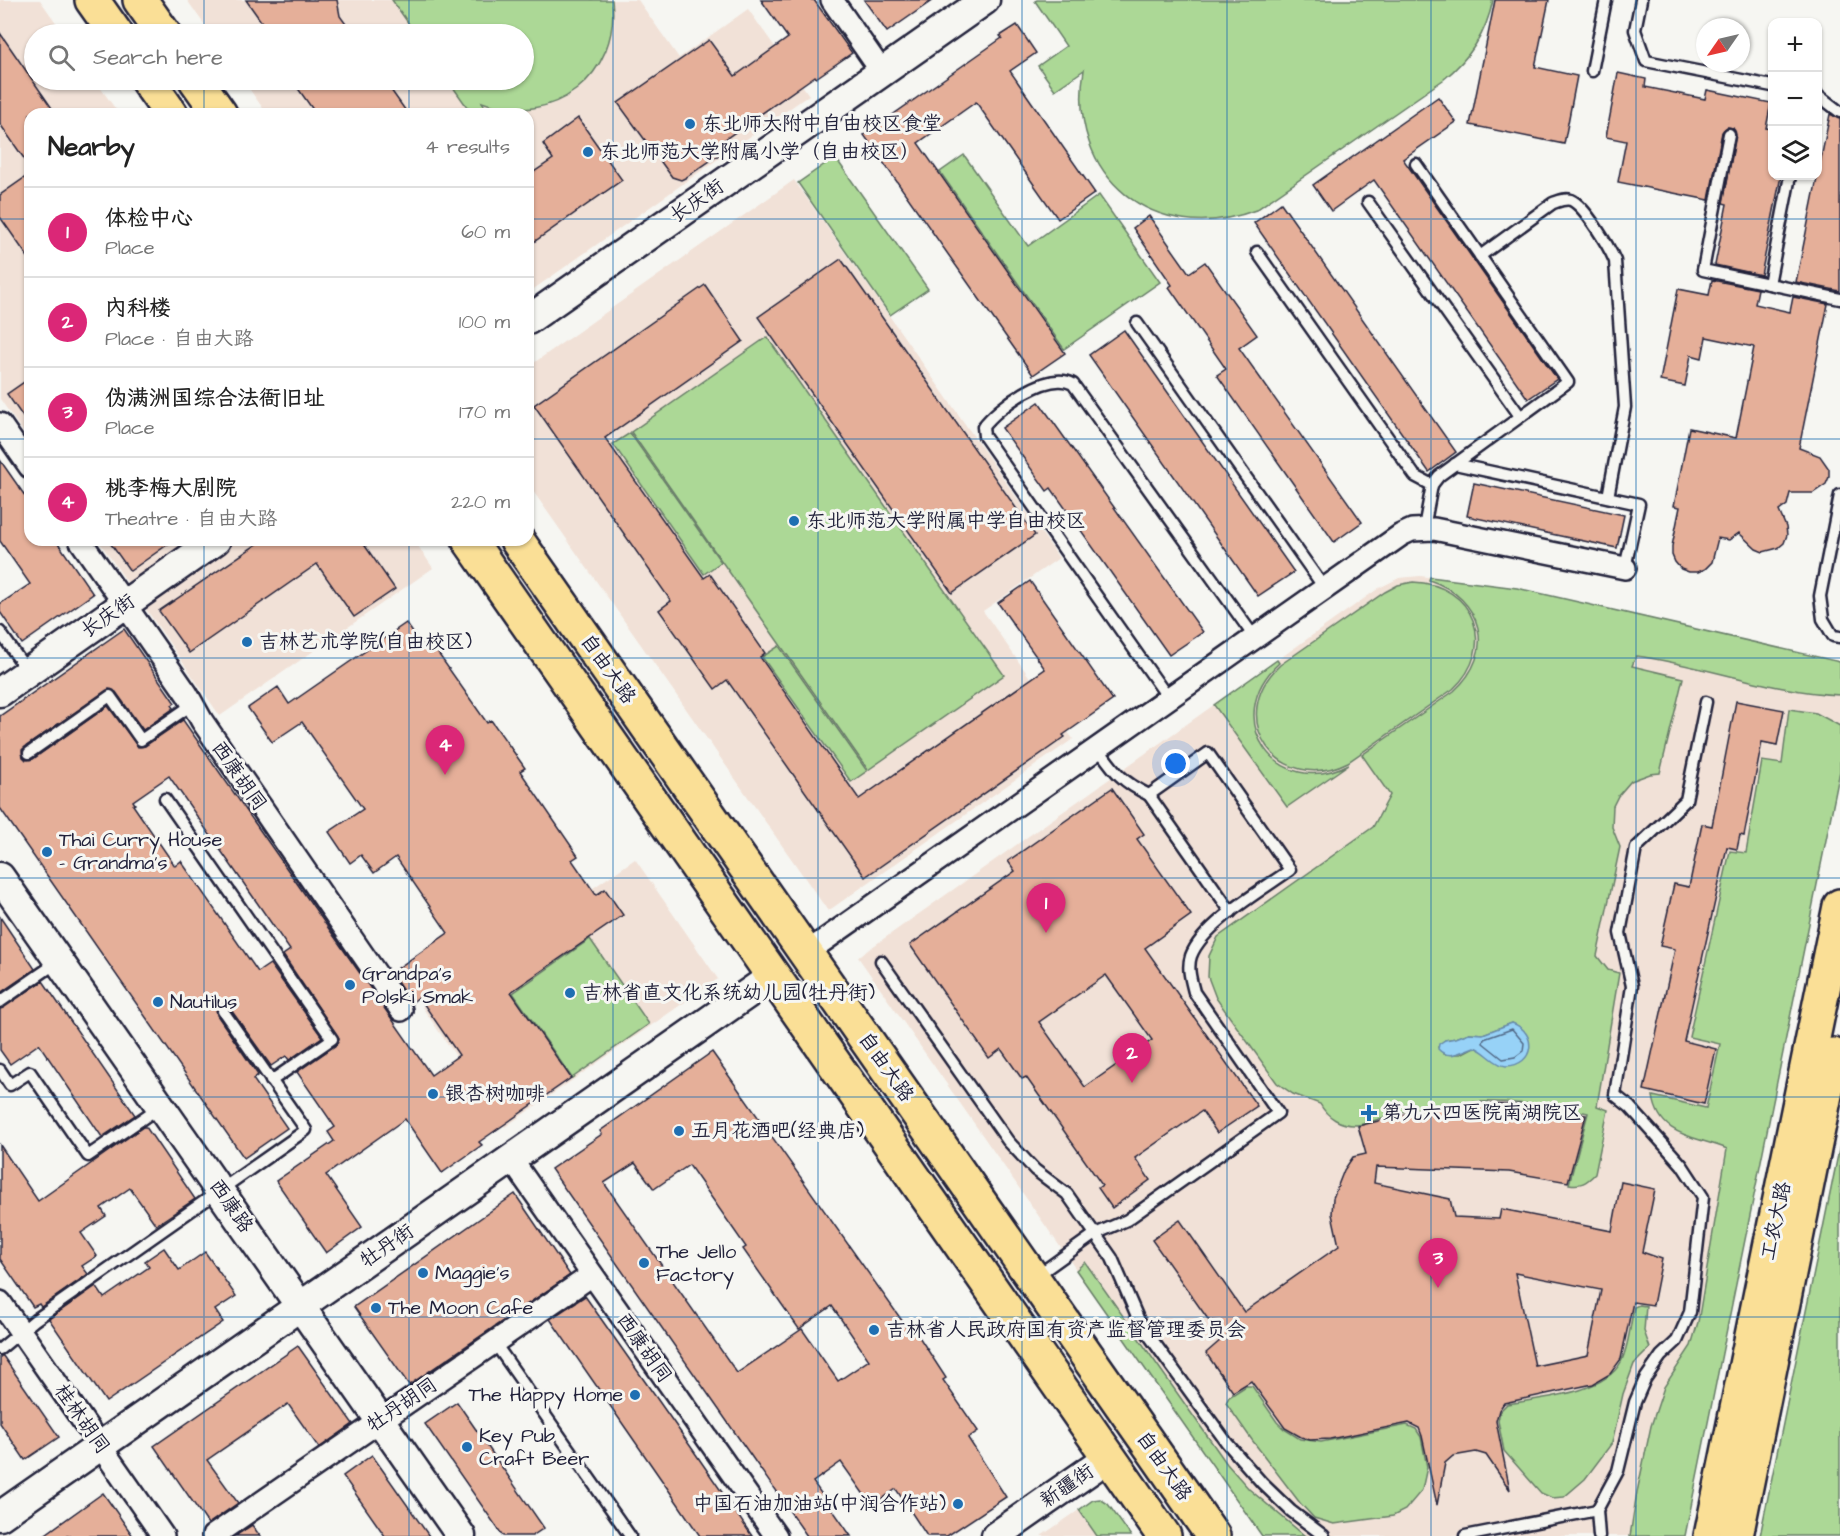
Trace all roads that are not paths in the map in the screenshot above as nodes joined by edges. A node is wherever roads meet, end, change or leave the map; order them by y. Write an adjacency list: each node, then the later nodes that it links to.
1 (92, 0): 7 (main road)
2 (140, 0): 8 (main road)
3 (832, 0): 10 (street)
4 (985, 0): 10 (street, 长庆街)
5 (1606, 0): 9 (lane)
6 (1641, 0): 11 (lane)
7 (109, 24)
8 (158, 24)
9 (1592, 71)
10 (882, 72): 26 (street, 长庆街)
11 (1768, 85)
12 (154, 90): 15 (main road)
13 (203, 90): 16 (main road)
14 (1822, 98): 17 (lane)
15 (167, 108)
16 (216, 108)
17 (1840, 112)
18 (1729, 134): 24 (lane)
19 (1416, 164): 23 (lane)
20 (1789, 180): 24 (lane)
21 (1368, 202): 28 (lane)
22 (1257, 252): 32 (lane)
23 (1480, 256): 28 (lane); 34 (lane)
24 (1769, 284): 25 (lane)
25 (1840, 299)
26 (534, 316)
27 (1137, 323): 41 (lane)
28 (1520, 416): 31 (lane)
29 (0, 424): 30 (street)
30 (24, 458)
31 (1455, 464): 32 (lane); 34 (lane)
32 (1432, 485): 35 (lane)
33 (1840, 495): 44 (lane)
34 (1608, 497): 40 (lane)
35 (1424, 528): 40 (street); 41 (street)
36 (84, 546): 42 (street, 西康胡同)
37 (207, 546): 42 (street, 长庆街)
38 (473, 546): 61 (main road, 自由大路)
39 (521, 546): 58 (main road, 自由大路)
40 (1625, 568)
41 (1325, 589): 45 (street)
42 (125, 604): 46 (street, 长庆街); 50 (street, 西康胡同)
43 (0, 632): 46 (lane)
44 (1840, 637)
45 (1255, 638): 48 (street); 48 (lane)
46 (28, 672): 47 (street, 长庆街)
47 (0, 692)
48 (1169, 699): 51 (street)
49 (1706, 702): 82 (lane)
50 (193, 704): 52 (lane); 63 (street, 西康胡同)
51 (1098, 748): 53 (lane); 58 (street)
52 (28, 753)
53 (1149, 795): 57 (lane); 57 (lane)
54 (165, 800): 67 (lane)
55 (0, 877): 59 (street, 西康路)
56 (1840, 906): 95 (main road, 工农大路)
57 (1231, 912): 71 (lane)
58 (806, 953): 73 (main road, 自由大路)
59 (59, 961): 62 (lane); 68 (street, 西康路)
60 (881, 961): 71 (lane)
61 (773, 976): 69 (street, 牡丹街); 81 (main road, 自由大路)
62 (0, 1002)
63 (401, 1010)
64 (223, 1011): 67 (lane)
65 (1840, 1019): 96 (main road, 工农大路)
66 (0, 1070): 68 (lane)
67 (271, 1081): 70 (lane)
68 (161, 1106): 70 (street, 西康路)
69 (511, 1160): 72 (street, 西康胡同); 75 (street, 牡丹街)
70 (219, 1190): 75 (street, 西康路); 76 (lane)
71 (1095, 1234): 73 (lane); 92 (lane)
72 (592, 1275): 77 (street, 牡丹胡同); 88 (street, 西康胡同)
73 (1033, 1278): 91 (main road, 自由大路)
74 (0, 1302): 76 (street, 桂林胡同)
75 (301, 1306): 79 (street, 西康路); 80 (street, 牡丹街)
76 (21, 1332): 78 (lane); 80 (street, 桂林胡同)
77 (494, 1342): 79 (street, 牡丹胡同); 87 (lane)
78 (0, 1349)
79 (380, 1420): 85 (street, 牡丹胡同); 86 (street, 西康路)
80 (100, 1446): 83 (street, 牡丹街); 84 (street, 桂林胡同)
81 (1109, 1457): 89 (street, 新疆街); 90 (main road, 自由大路)
82 (1597, 1510): 93 (lane); 94 (lane)
83 (0, 1516)
84 (163, 1536)
85 (213, 1536)
86 (461, 1536)
87 (630, 1536)
88 (776, 1536)
89 (996, 1536)
90 (1164, 1536)
91 (1213, 1536)
92 (1324, 1536)
93 (1465, 1536)
94 (1599, 1536)
95 (1711, 1536)
96 (1736, 1536)

